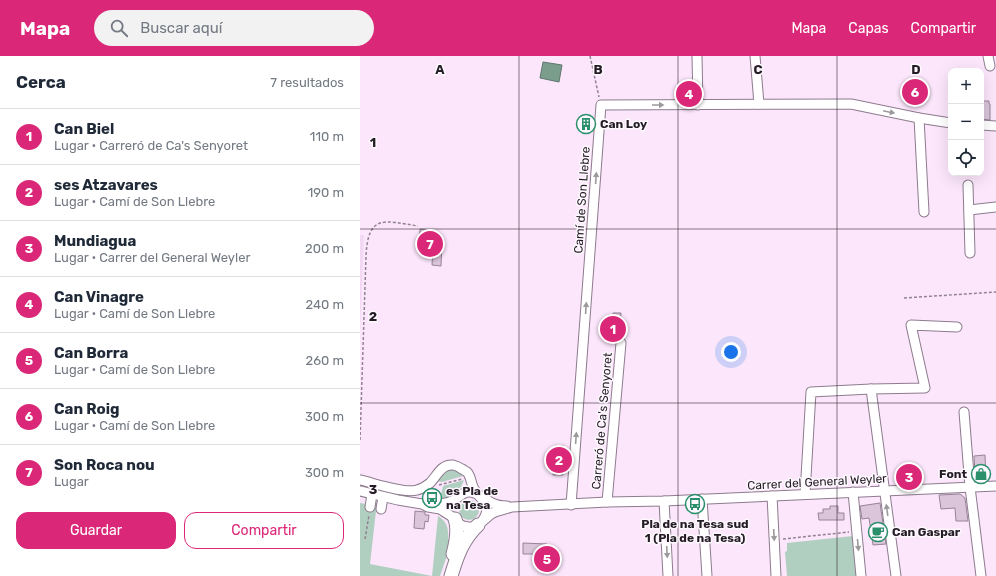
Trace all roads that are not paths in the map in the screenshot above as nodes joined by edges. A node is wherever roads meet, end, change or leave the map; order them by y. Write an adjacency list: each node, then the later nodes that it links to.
1 (697, 56): 6 (street)
2 (755, 56): 5 (street)
3 (988, 56): 4 (street)
4 (990, 66)
5 (759, 104): 6 (street); 7 (street, one-way to 7)
6 (698, 105): 37 (street, Camí de Son Llebre, one-way to 6)
7 (920, 118): 8 (street); 14 (street)
8 (948, 123)
9 (984, 125): 10 (street)
10 (996, 126)
11 (968, 185): 13 (street)
12 (996, 207): 13 (street)
13 (969, 210): 15 (street)
14 (924, 212)
15 (970, 253)
16 (957, 327): 18 (street)
17 (621, 343): 35 (street, Carreró de Ca's Senyoret)
18 (871, 389): 25 (street); 28 (street)
19 (964, 412): 23 (street)
20 (463, 470): 21 (street); 29 (street); 32 (street)
21 (360, 480)
22 (996, 486): 23 (street, Carrer del General Weyler)
23 (970, 487): 25 (street, Carrer del General Weyler); 50 (street)
24 (360, 491): 27 (street)
25 (884, 491): 26 (street, Carrer del General Weyler); 49 (street, one-way to 25)
26 (853, 492): 28 (street, Carrer del General Weyler); 48 (street, one-way to 48)
27 (372, 494): 31 (street); 38 (street)
28 (805, 494): 30 (street, Carrer del General Weyler)
29 (480, 496): 32 (street); 39 (street); 42 (street)
30 (772, 496): 33 (street, Carrer del General Weyler); 47 (street, one-way to 47)
31 (383, 497): 36 (street); 40 (street)
32 (458, 497): 36 (street); 41 (street)
33 (702, 499): 34 (street, Carrer del General Weyler); 46 (street)
34 (664, 501): 35 (street, Carrer del General Weyler); 45 (street, one-way to 45)
35 (607, 502): 37 (street, Carrer del General Weyler)
36 (422, 504): 41 (street)
37 (571, 505): 39 (street, Carrer del General Weyler)
38 (370, 507)
39 (512, 507): 42 (street)
40 (381, 509)
41 (454, 519): 42 (street); 43 (highway)
42 (481, 523): 44 (highway)
43 (446, 576)
44 (451, 576)
45 (668, 576)
46 (707, 576)
47 (776, 576)
48 (861, 576)
49 (896, 576)
50 (981, 576)

